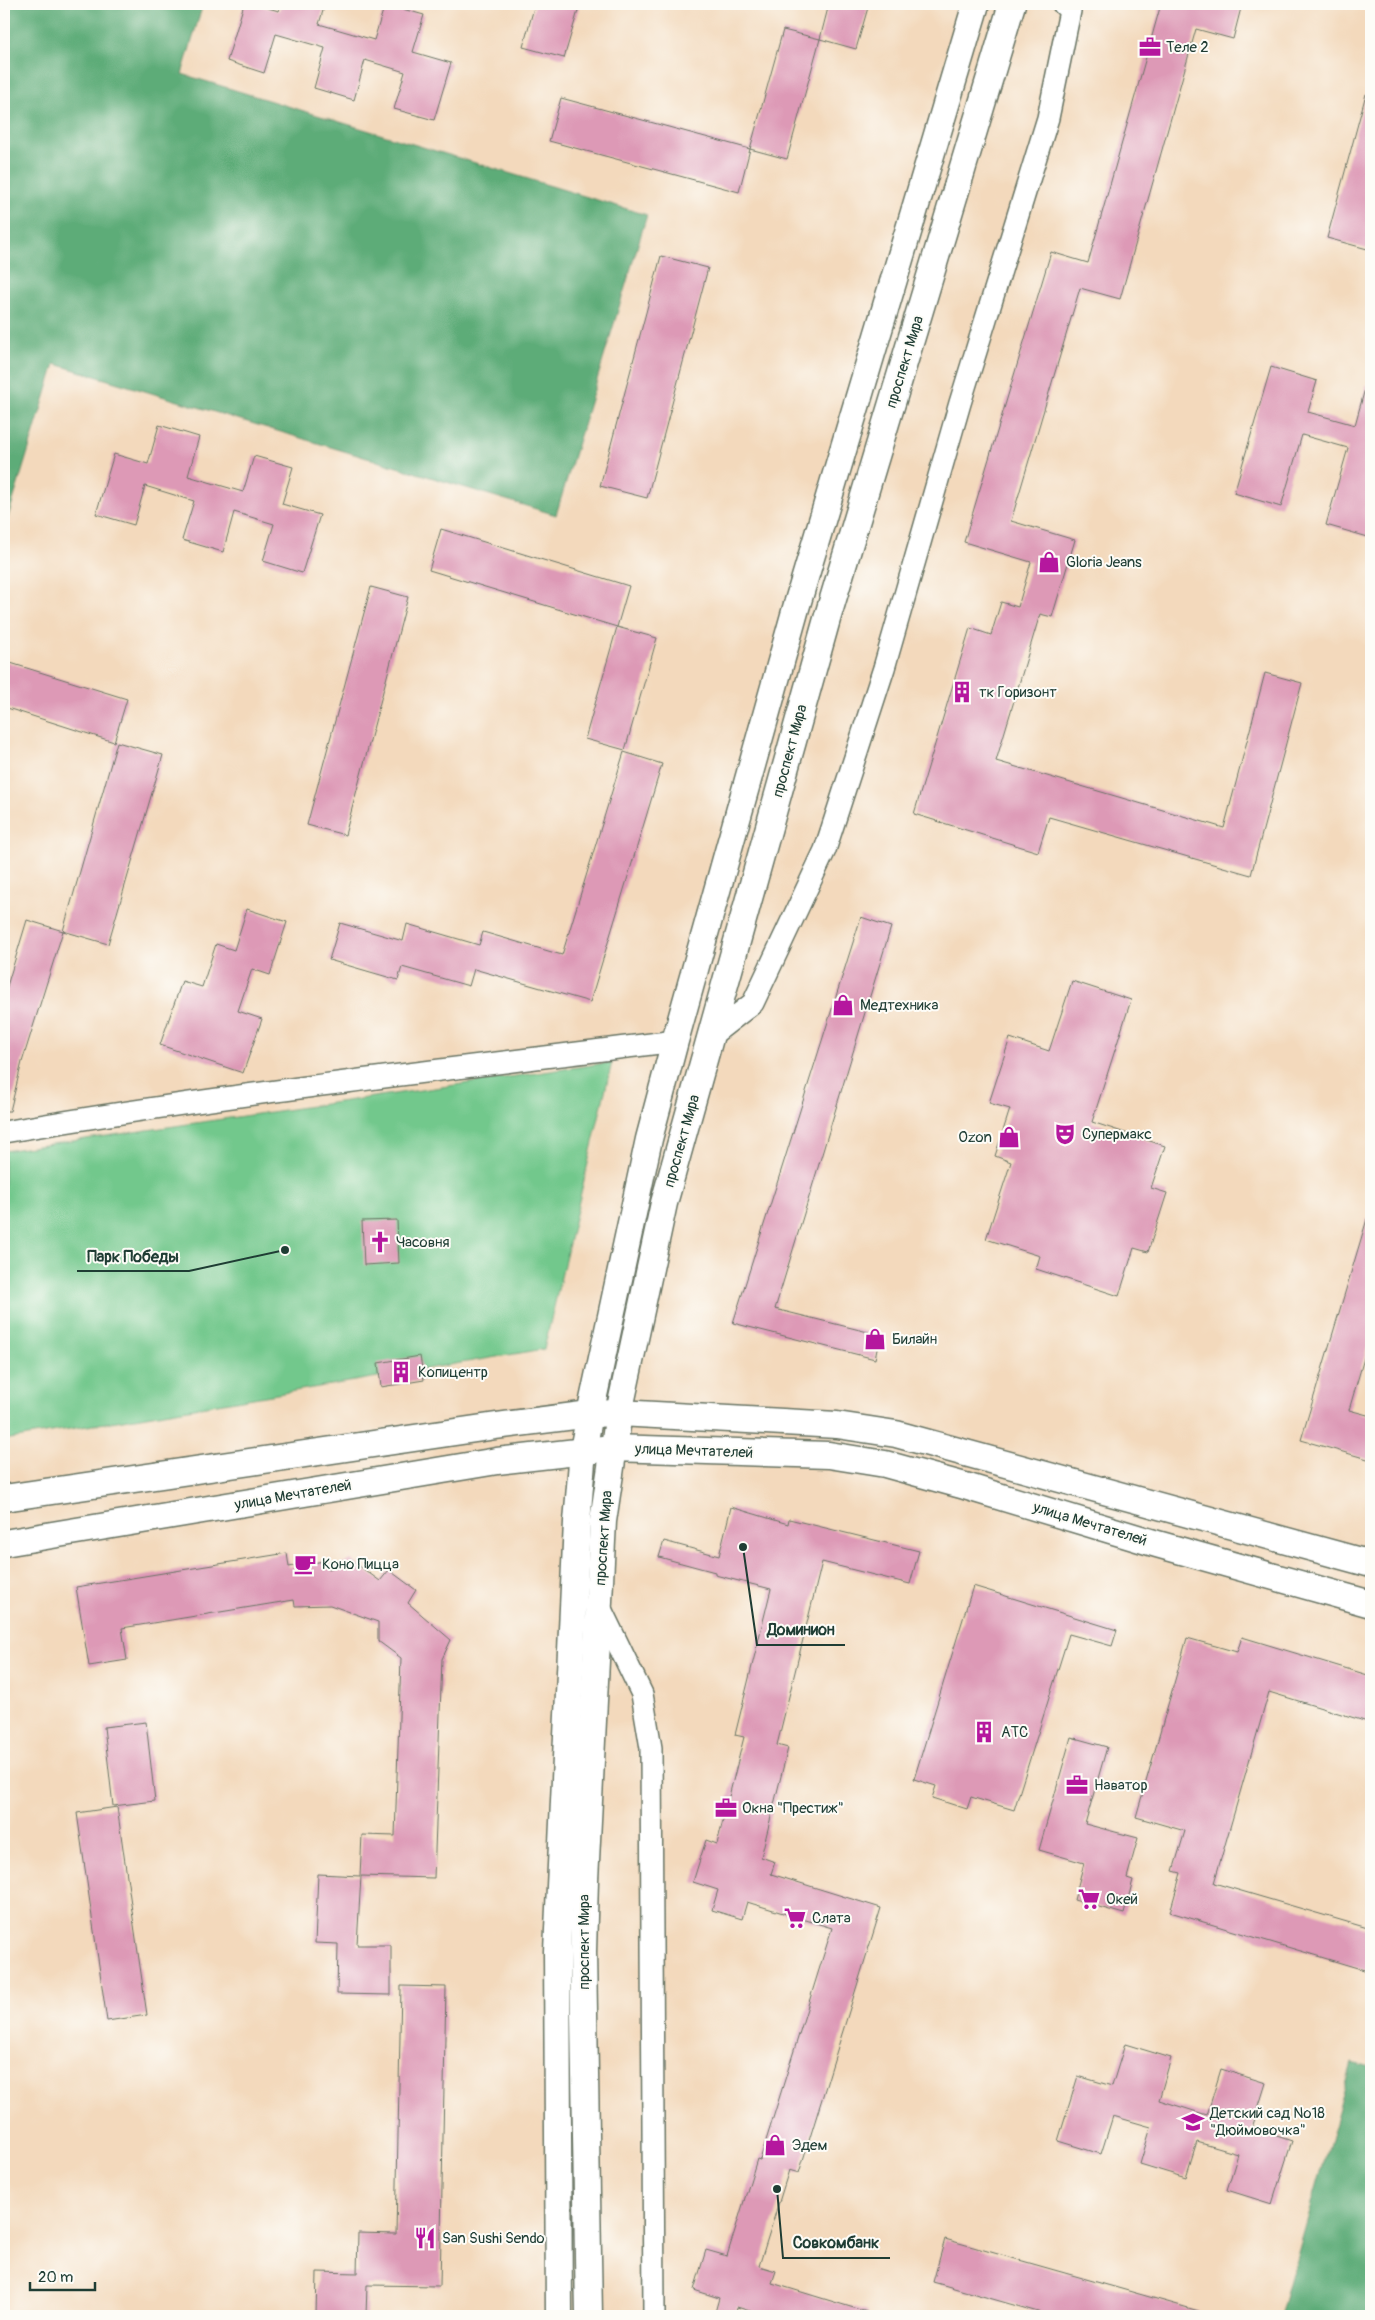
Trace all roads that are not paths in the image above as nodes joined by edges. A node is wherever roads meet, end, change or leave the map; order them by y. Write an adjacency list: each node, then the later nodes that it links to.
1 (976, 4): 5 (street, проспект Мира)
2 (1012, 4): 4 (street, проспект Мира)
3 (1063, 4): 4 (street)
4 (712, 1035): 7 (street, проспект Мира)
5 (676, 1041): 6 (street); 8 (street, проспект Мира)
6 (4, 1132)
7 (619, 1413): 8 (street); 9 (street, проспект Мира); 13 (street)
8 (590, 1414): 10 (street, проспект Мира); 11 (street)
9 (612, 1448): 10 (street, улица Мечтателей); 14 (street, улица Мечтателей); 15 (street, проспект Мира)
10 (583, 1450): 12 (street, улица Мечтателей); 16 (street, проспект Мира)
11 (4, 1498)
12 (4, 1543)
13 (1371, 1564)
14 (1371, 1604)
15 (599, 1605): 17 (street, проспект Мира); 18 (street)
16 (559, 2316)
17 (589, 2316)
18 (654, 2316)

